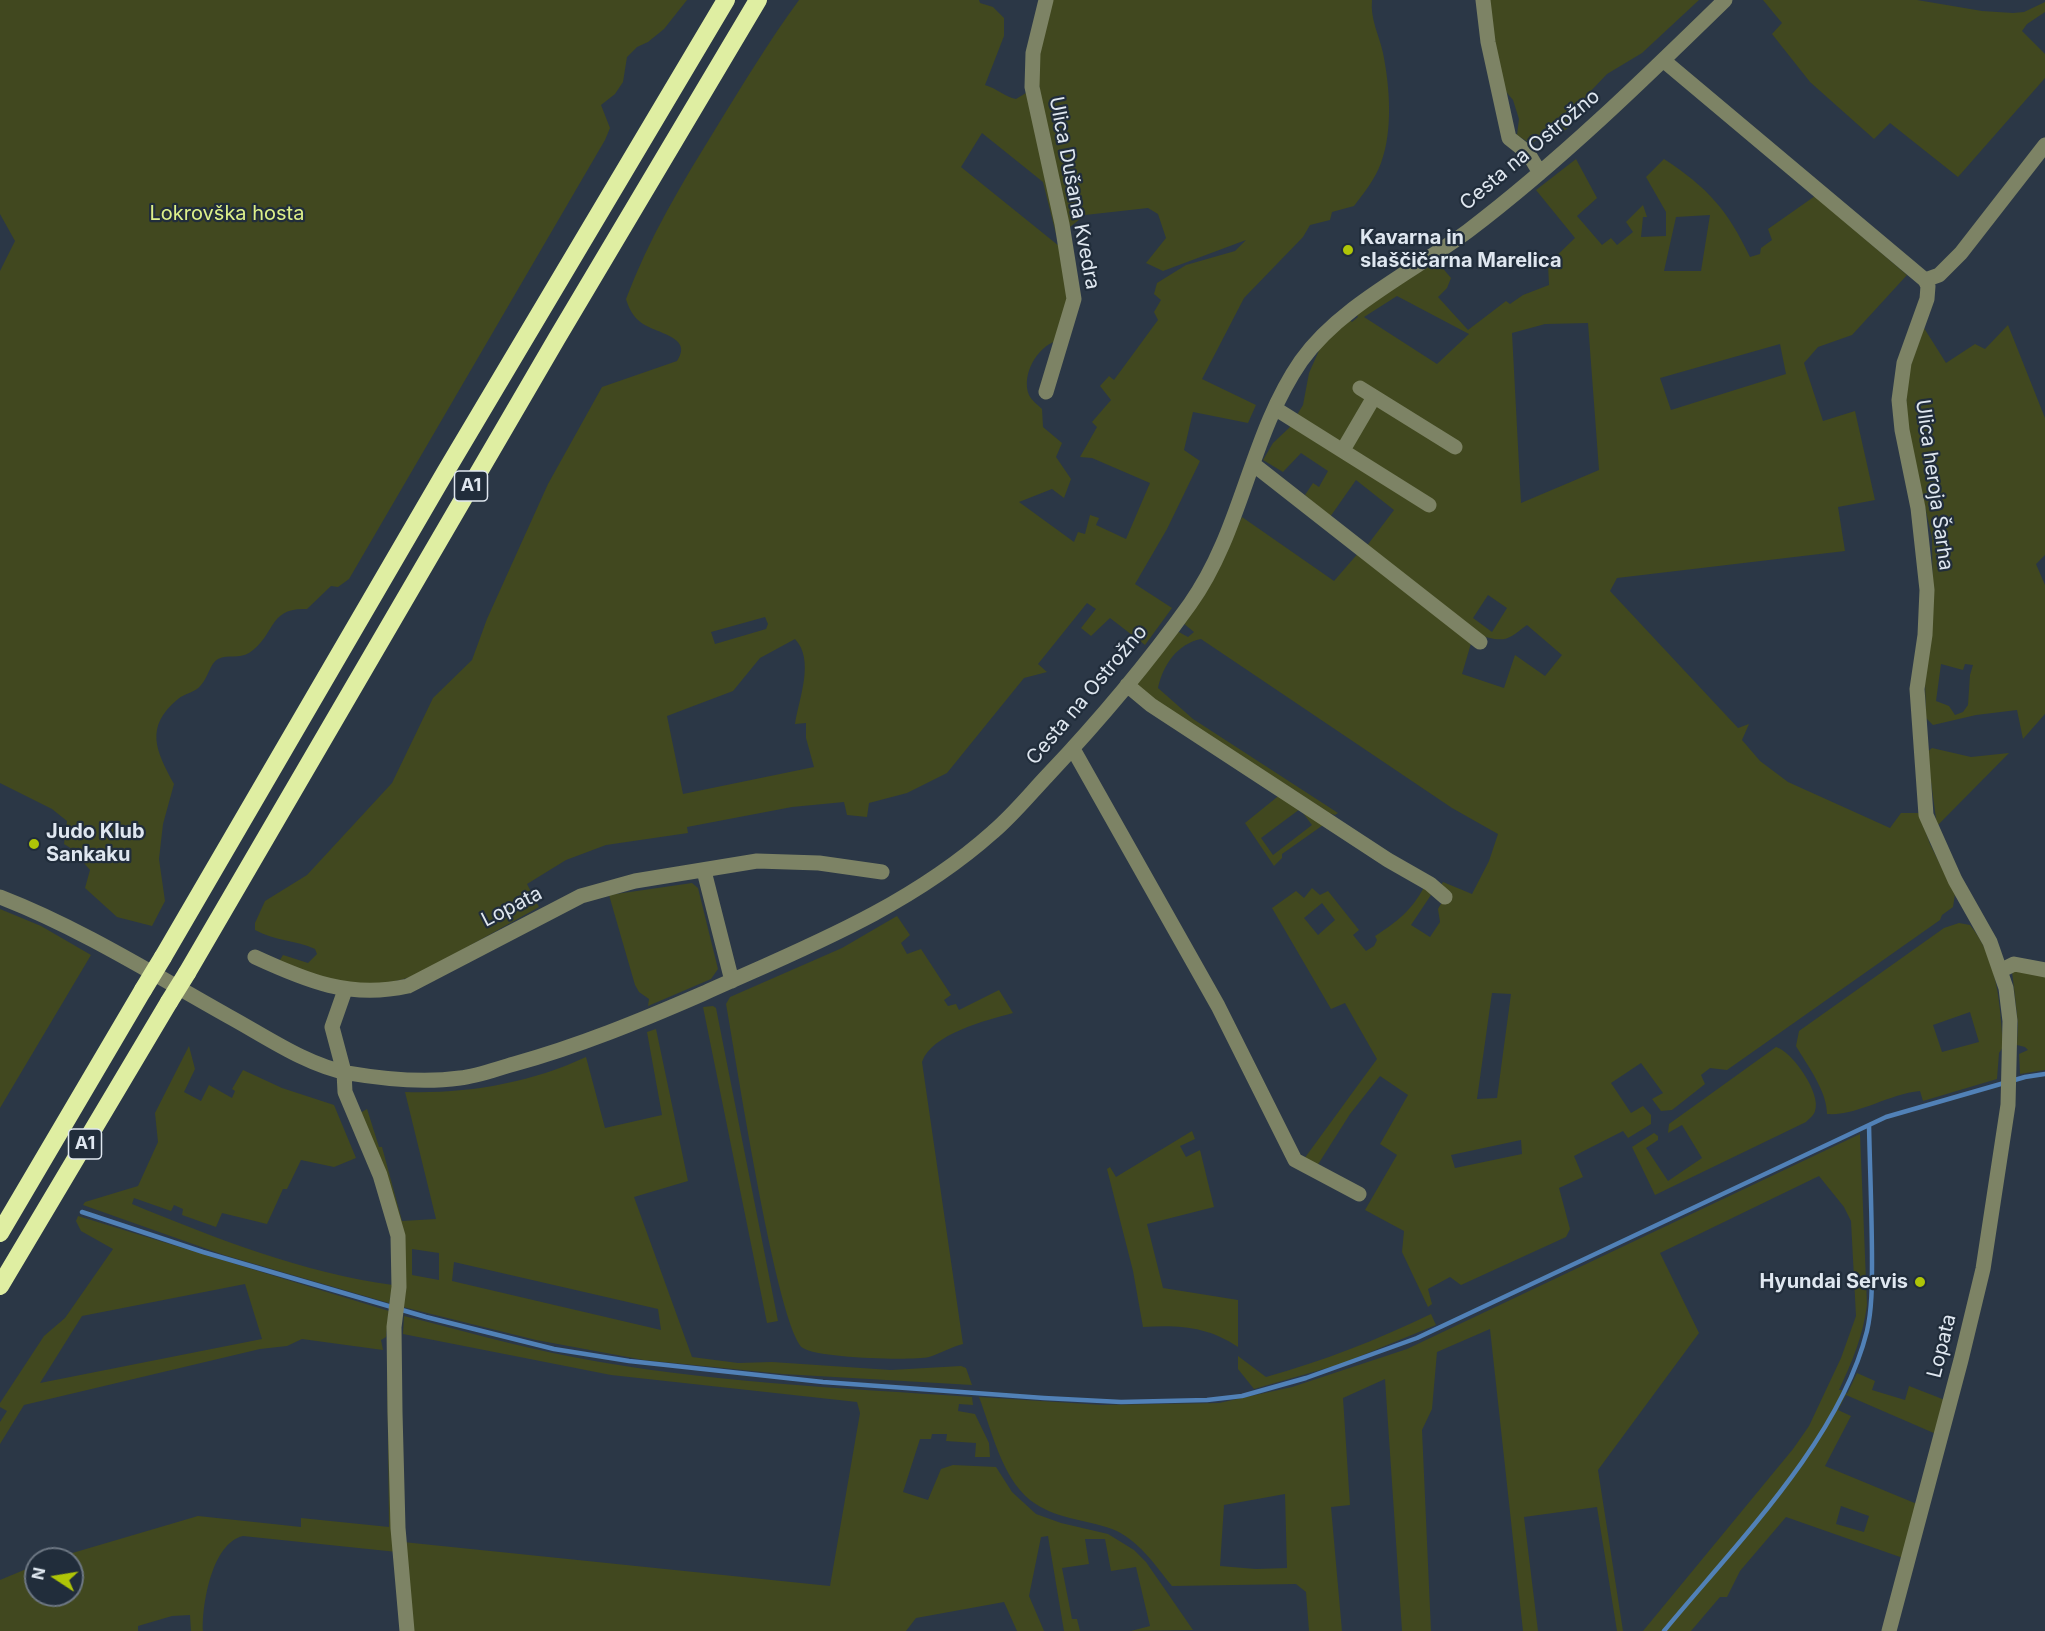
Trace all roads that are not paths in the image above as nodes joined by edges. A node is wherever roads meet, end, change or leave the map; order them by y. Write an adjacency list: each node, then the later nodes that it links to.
1 (726, 0): 33 (highway, A1, bridge)
2 (758, 0): 34 (highway, A1, bridge)
3 (1046, 0): 11 (street, Ulica Dušana Kvedra)
4 (1483, 0): 8 (street)
5 (1725, 0): 6 (street, Cesta na Ostrožno)
6 (1663, 60): 8 (street, Cesta na Ostrožno); 9 (street)
7 (2045, 145): 9 (street)
8 (1540, 173): 13 (street, Cesta na Ostrožno)
9 (1925, 280): 27 (street, Ulica heroja Šarha)
10 (1360, 388): 12 (street)
11 (1046, 392)
12 (1374, 397): 14 (street); 15 (street)
13 (1276, 409): 15 (street); 16 (street, Cesta na Ostrožno)
14 (1455, 447)
15 (1343, 450): 17 (street)
16 (1253, 464): 18 (street); 19 (street, Cesta na Ostrožno)
17 (1429, 505)
18 (1480, 642)
19 (1127, 685): 20 (street, Cesta na Ostrožno); 24 (street)
20 (1072, 749): 28 (street, Cesta na Ostrožno); 32 (street)
21 (704, 871): 22 (street, Lopata); 28 (street); 29 (street, Lopata)
22 (882, 872)
23 (0, 897): 31 (street, Cesta na Ostrožno)
24 (1444, 897)
25 (255, 957): 29 (street, Lopata)
26 (2045, 970): 27 (street)
27 (2000, 971): 30 (street, Ulica heroja Šarha)
28 (732, 981): 31 (street, Cesta na Ostrožno)
29 (345, 990): 31 (street)
30 (2008, 1065): 36 (street, Lopata)
31 (344, 1072): 35 (street)
32 (1359, 1194)
33 (0, 1233)
34 (0, 1286)
35 (407, 1631)
36 (1889, 1631)

